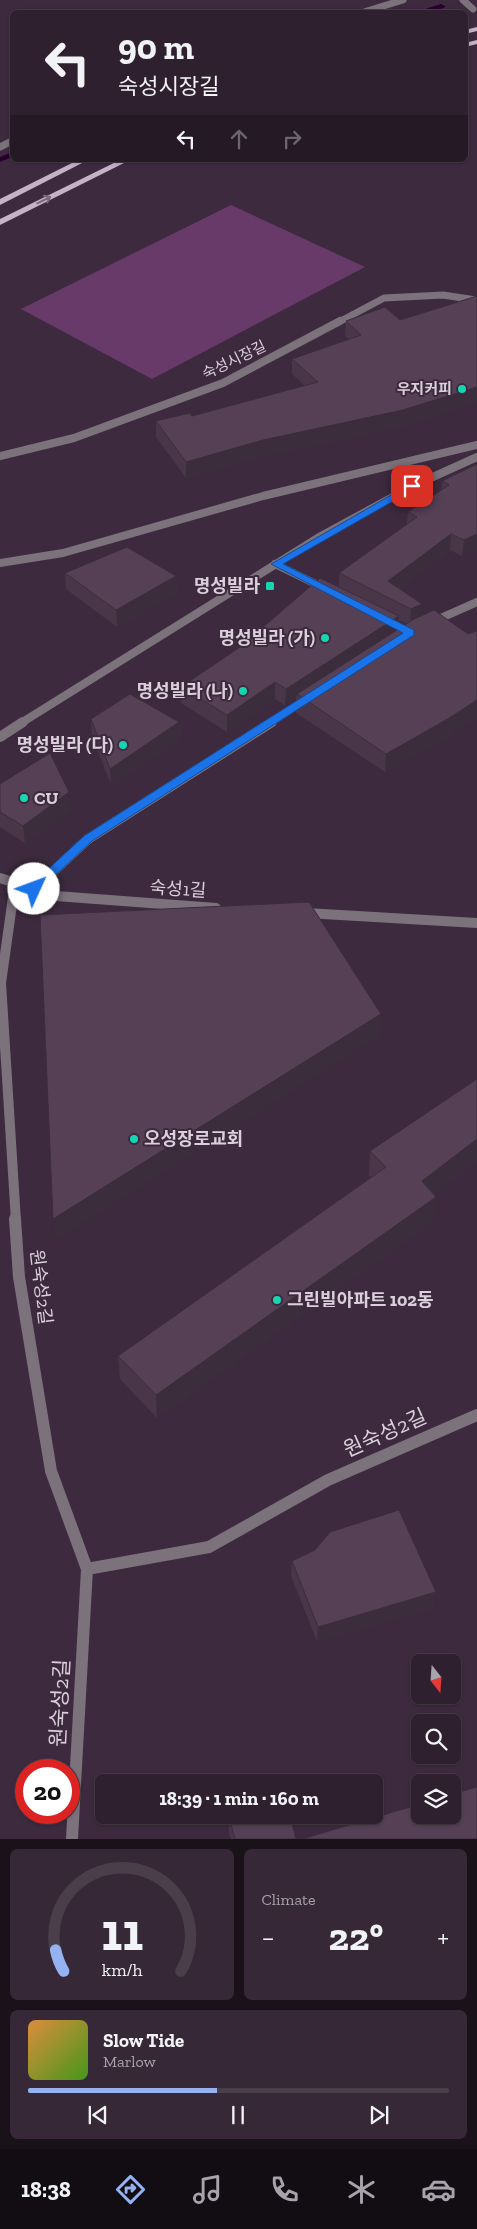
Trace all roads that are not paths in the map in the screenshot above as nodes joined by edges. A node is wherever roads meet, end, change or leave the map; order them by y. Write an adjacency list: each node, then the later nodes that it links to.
1 (404, 0): 3 (street)
2 (463, 0): 4 (street)
3 (371, 10)
4 (473, 10)
5 (80, 162): 7 (main road)
6 (122, 162): 8 (main road, one-way to 6)
7 (0, 202)
8 (0, 222)
9 (477, 300): 11 (street, 숙성시장길)
10 (477, 445): 13 (street)
11 (0, 456)
12 (477, 457): 14 (street)
13 (0, 564)
14 (276, 564): 15 (street); 19 (street)
15 (334, 594)
16 (477, 602): 17 (street)
17 (426, 625)
18 (320, 691): 22 (street)
19 (0, 737)
20 (0, 878): 21 (street, 숙성1길)
21 (15, 883): 22 (street, 숙성1길); 27 (street, 원숙성2길)
22 (34, 889): 23 (street, 숙성1길)
23 (225, 909)
24 (293, 913): 25 (street)
25 (477, 923)
26 (477, 1415): 27 (street, 원숙성2길)
27 (87, 1569): 28 (street, 원숙성2길)
28 (72, 1839)

